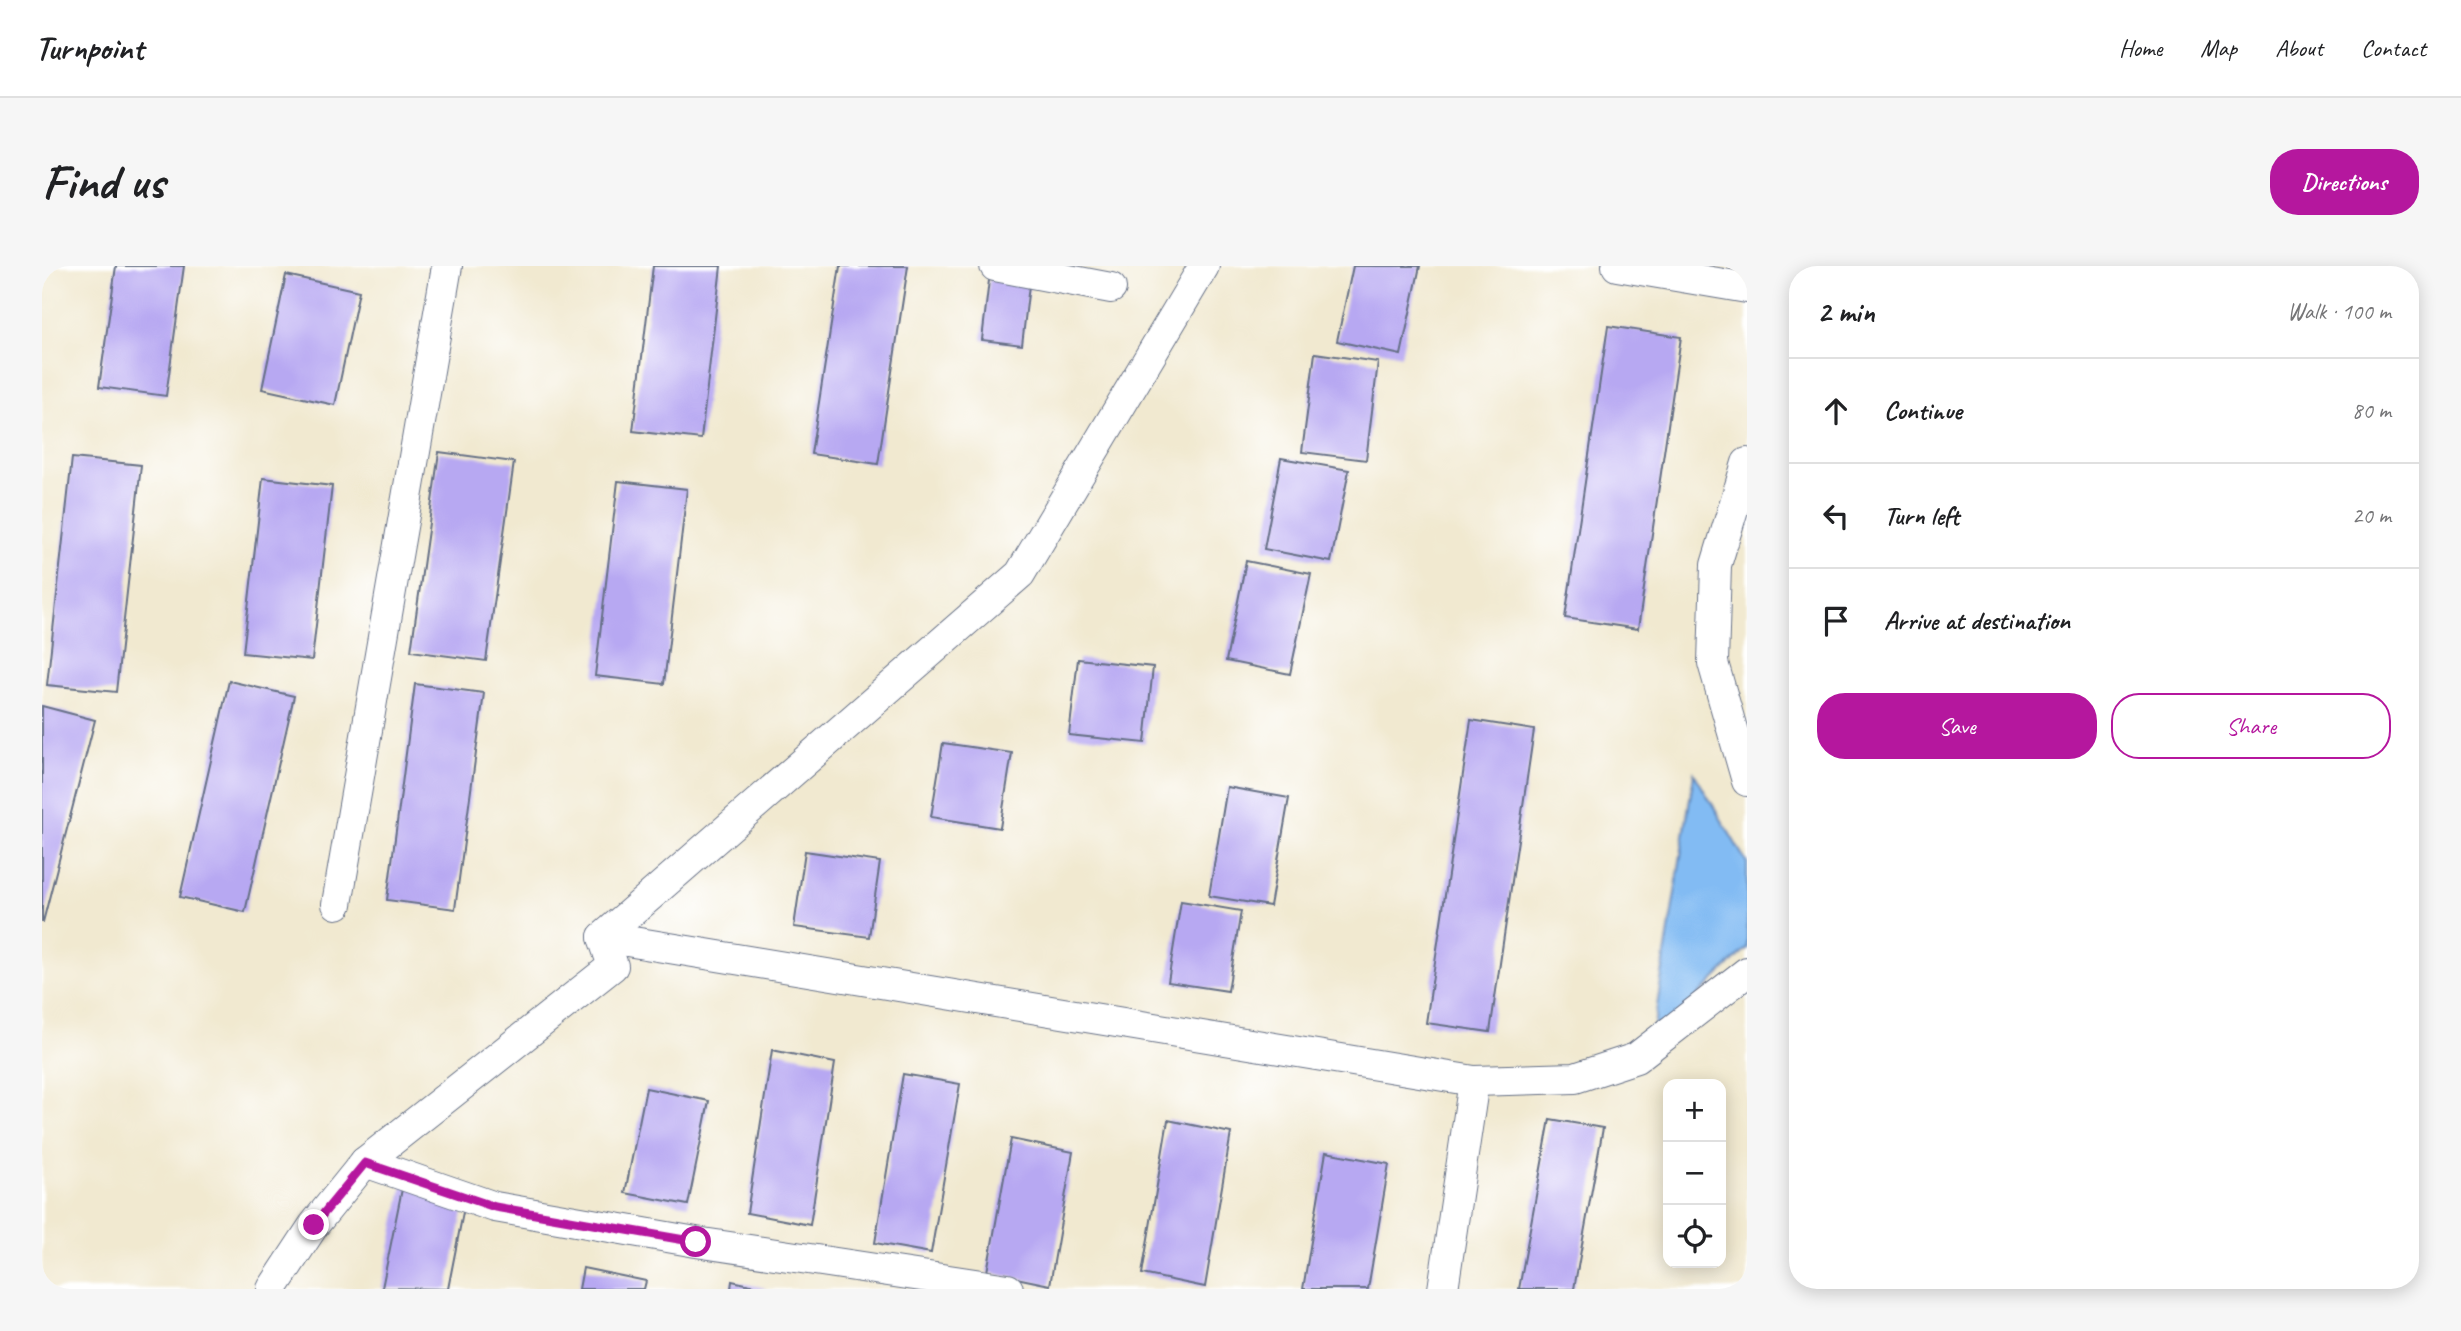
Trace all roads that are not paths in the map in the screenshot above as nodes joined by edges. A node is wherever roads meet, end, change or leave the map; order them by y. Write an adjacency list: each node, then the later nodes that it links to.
1 (447, 266): 9 (street)
2 (995, 266): 5 (street)
3 (1204, 266): 10 (street)
4 (1616, 266): 6 (street)
5 (1111, 288)
6 (1747, 288)
7 (1747, 463): 8 (street)
8 (1747, 781)
9 (337, 904)
10 (603, 937): 12 (street); 13 (street)
11 (1747, 972): 12 (street)
12 (1474, 1081): 16 (street)
13 (365, 1163): 14 (street); 15 (street)
14 (272, 1289)
15 (1008, 1289)
16 (1443, 1289)

